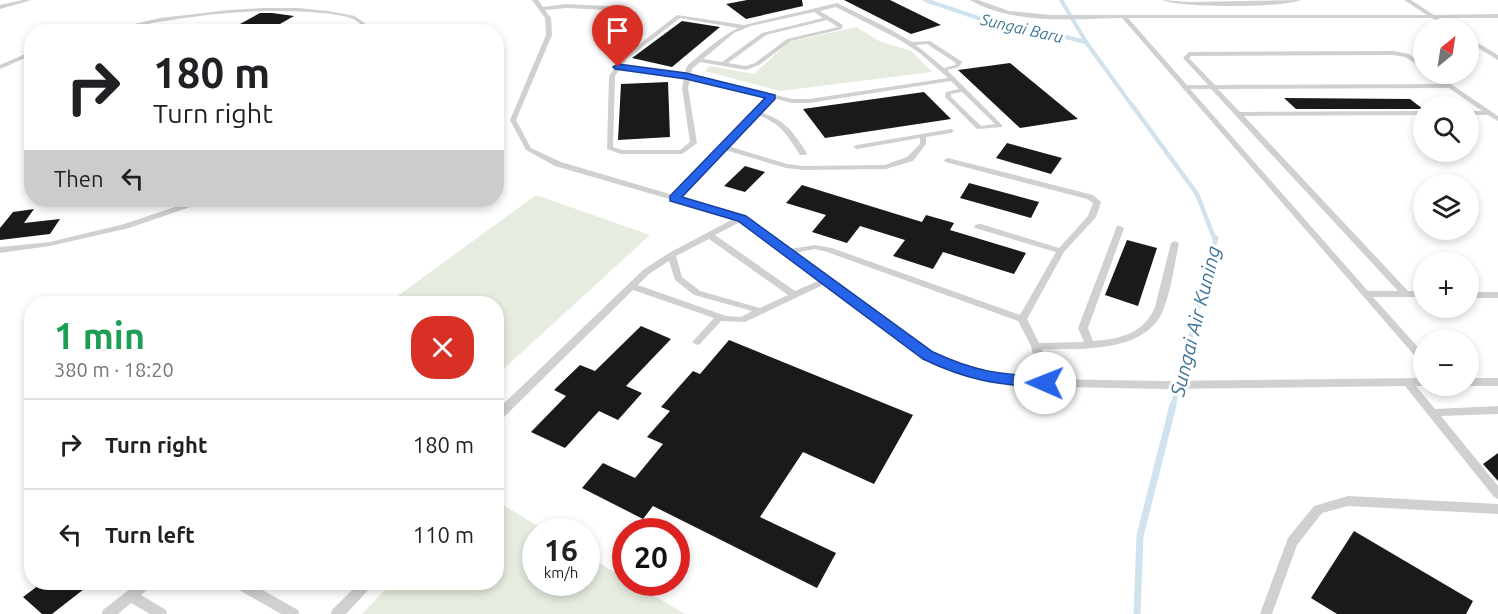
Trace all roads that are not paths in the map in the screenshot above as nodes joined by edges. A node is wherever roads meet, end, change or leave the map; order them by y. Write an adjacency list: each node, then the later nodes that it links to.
1 (29, 0): 13 (lane)
2 (535, 0): 14 (lane)
3 (972, 0): 20 (lane)
4 (1165, 0): 12 (lane)
5 (1202, 0): 12 (lane)
6 (1238, 0): 11 (lane)
7 (1298, 0): 9 (lane)
8 (1407, 0): 17 (lane)
9 (1264, 1): 11 (lane); 18 (lane)
10 (838, 3): 16 (lane); 26 (lane)
11 (1247, 3): 12 (lane)
12 (1213, 4)
13 (0, 7)
14 (542, 9): 15 (lane); 56 (lane)
15 (628, 9)
16 (815, 10): 21 (lane); 25 (lane)
17 (1431, 15): 18 (lane); 19 (lane); 22 (lane)
18 (1280, 16): 20 (lane)
19 (1498, 16)
20 (1124, 17): 40 (lane)
21 (828, 18): 32 (lane); 32 (lane)
22 (1436, 18)
23 (129, 24): 24 (lane)
24 (363, 24)
25 (744, 27): 30 (lane); 34 (lane)
26 (911, 44): 35 (lane); 35 (lane)
27 (1479, 46): 29 (lane)
28 (24, 56): 33 (lane)
29 (1498, 58)
30 (698, 60): 32 (lane); 36 (lane)
31 (1413, 60): 41 (lane)
32 (722, 65)
33 (0, 67)
34 (618, 67): 36 (lane); 36 (lane)
35 (941, 70): 37 (lane)
36 (686, 76): 43 (lane)
37 (951, 79): 42 (lane); 43 (lane)
38 (1448, 84): 39 (lane)
39 (1451, 86): 41 (lane); 47 (lane)
40 (1185, 87): 41 (lane); 69 (lane)
41 (1213, 87): 48 (lane)
42 (963, 90): 42 (lane)
43 (771, 97): 44 (lane)
44 (756, 113): 52 (lane); 54 (lane)
45 (1413, 113): 48 (lane)
46 (1479, 113): 47 (lane)
47 (1489, 113): 49 (lane)
48 (1238, 114): 70 (lane)
49 (1498, 119)
50 (951, 132): 51 (lane)
51 (923, 137): 52 (lane); 53 (lane)
52 (724, 147): 56 (lane)
53 (857, 147)
54 (803, 153)
55 (948, 160): 64 (lane)
56 (674, 198): 58 (lane)
57 (182, 207): 63 (lane)
58 (742, 218): 61 (lane); 65 (lane)
59 (978, 226): 64 (lane)
60 (1120, 228): 79 (lane)
61 (709, 235): 66 (lane); 72 (lane)
62 (1175, 243): 79 (lane)
63 (0, 250)
64 (1061, 251): 77 (lane)
65 (787, 252): 67 (lane); 77 (lane)
66 (672, 255): 68 (lane); 75 (lane)
67 (826, 280): 72 (lane); 86 (lane)
68 (631, 286): 76 (lane); 87 (lane)
69 (1364, 294): 70 (lane); 81 (lane)
70 (1406, 294): 71 (lane)
71 (1413, 294)
72 (794, 295): 75 (lane)
73 (1479, 295): 74 (lane)
74 (1498, 295)
75 (762, 311): 76 (lane)
76 (719, 318): 78 (lane)
77 (1022, 319): 80 (lane)
78 (697, 342)
79 (1089, 344): 80 (lane)
80 (1036, 346): 86 (lane)
81 (1413, 349)
82 (1407, 382): 83 (lane); 86 (lane); 89 (lane)
83 (1413, 382)
84 (1479, 382): 85 (lane)
85 (1498, 382)
86 (1045, 383)
87 (504, 410)
88 (1498, 410): 89 (lane)
89 (1432, 413): 90 (lane)
90 (1498, 494)
91 (1498, 508): 100 (lane)
92 (138, 590): 95 (lane)
93 (250, 590): 98 (lane)
94 (360, 590): 99 (lane)
95 (131, 596): 96 (lane); 97 (lane)
96 (108, 614)
97 (161, 614)
98 (293, 614)
99 (337, 614)
100 (1266, 614)

